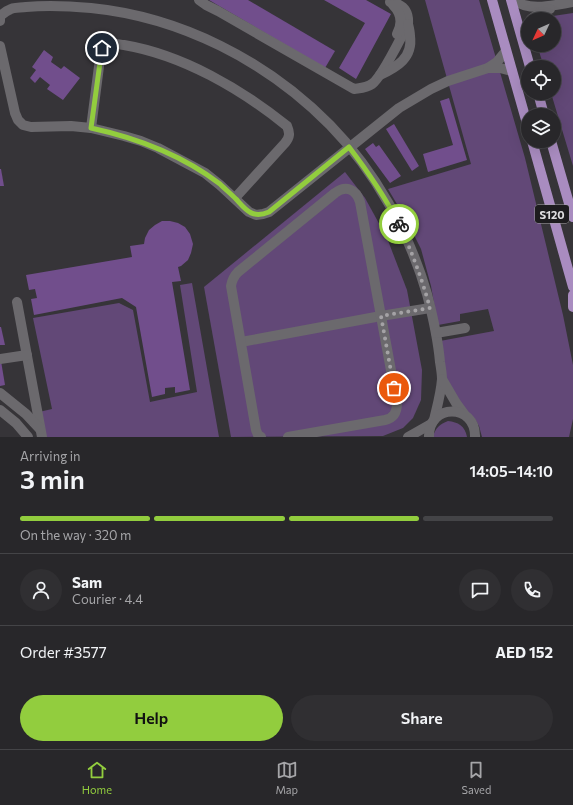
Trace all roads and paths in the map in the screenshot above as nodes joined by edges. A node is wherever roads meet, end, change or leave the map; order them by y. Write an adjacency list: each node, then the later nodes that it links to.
1 (199, 0): 7 (street)
2 (207, 0): 7 (street)
3 (492, 0): 14 (main road)
4 (512, 0): 6 (street); 11 (main road)
5 (388, 1): 10 (street); 13 (street)
6 (573, 2): 8 (street)
7 (218, 11): 18 (street)
8 (541, 12)
9 (0, 21): 21 (street)
10 (408, 24): 13 (street); 17 (street)
11 (521, 34)
12 (0, 46): 20 (street)
13 (390, 51): 17 (street); 18 (street)
14 (506, 51): 15 (street); 16 (main road)
15 (488, 68): 16 (street); 21 (street)
16 (512, 71): 19 (main road)
17 (380, 75): 18 (street)
18 (342, 83)
19 (523, 108)
20 (91, 128): 24 (street); 24 (street)
21 (349, 147): 24 (street); 30 (street)
22 (534, 148): 26 (main road, S120)
23 (553, 148): 25 (main road, S120)
24 (234, 198)
25 (573, 217)
26 (573, 287)
27 (573, 296): 29 (main road)
28 (17, 302): 35 (street)
29 (573, 307)
30 (430, 308): 31 (street); 33 (street)
31 (381, 316): 34 (street); 34 (street); 45 (street)
32 (465, 328): 33 (street)
33 (436, 333): 37 (street)
34 (241, 342): 44 (street)
35 (27, 355): 36 (street); 42 (street)
36 (0, 360)
37 (442, 378): 40 (street); 41 (street)
38 (0, 393): 42 (street)
39 (0, 410): 43 (street)
40 (464, 414): 41 (street); 48 (street)
41 (432, 422): 46 (street); 47 (street)
42 (41, 433)
43 (28, 437)
44 (261, 437)
45 (288, 437)
46 (408, 437)
47 (429, 437)
48 (475, 437)

